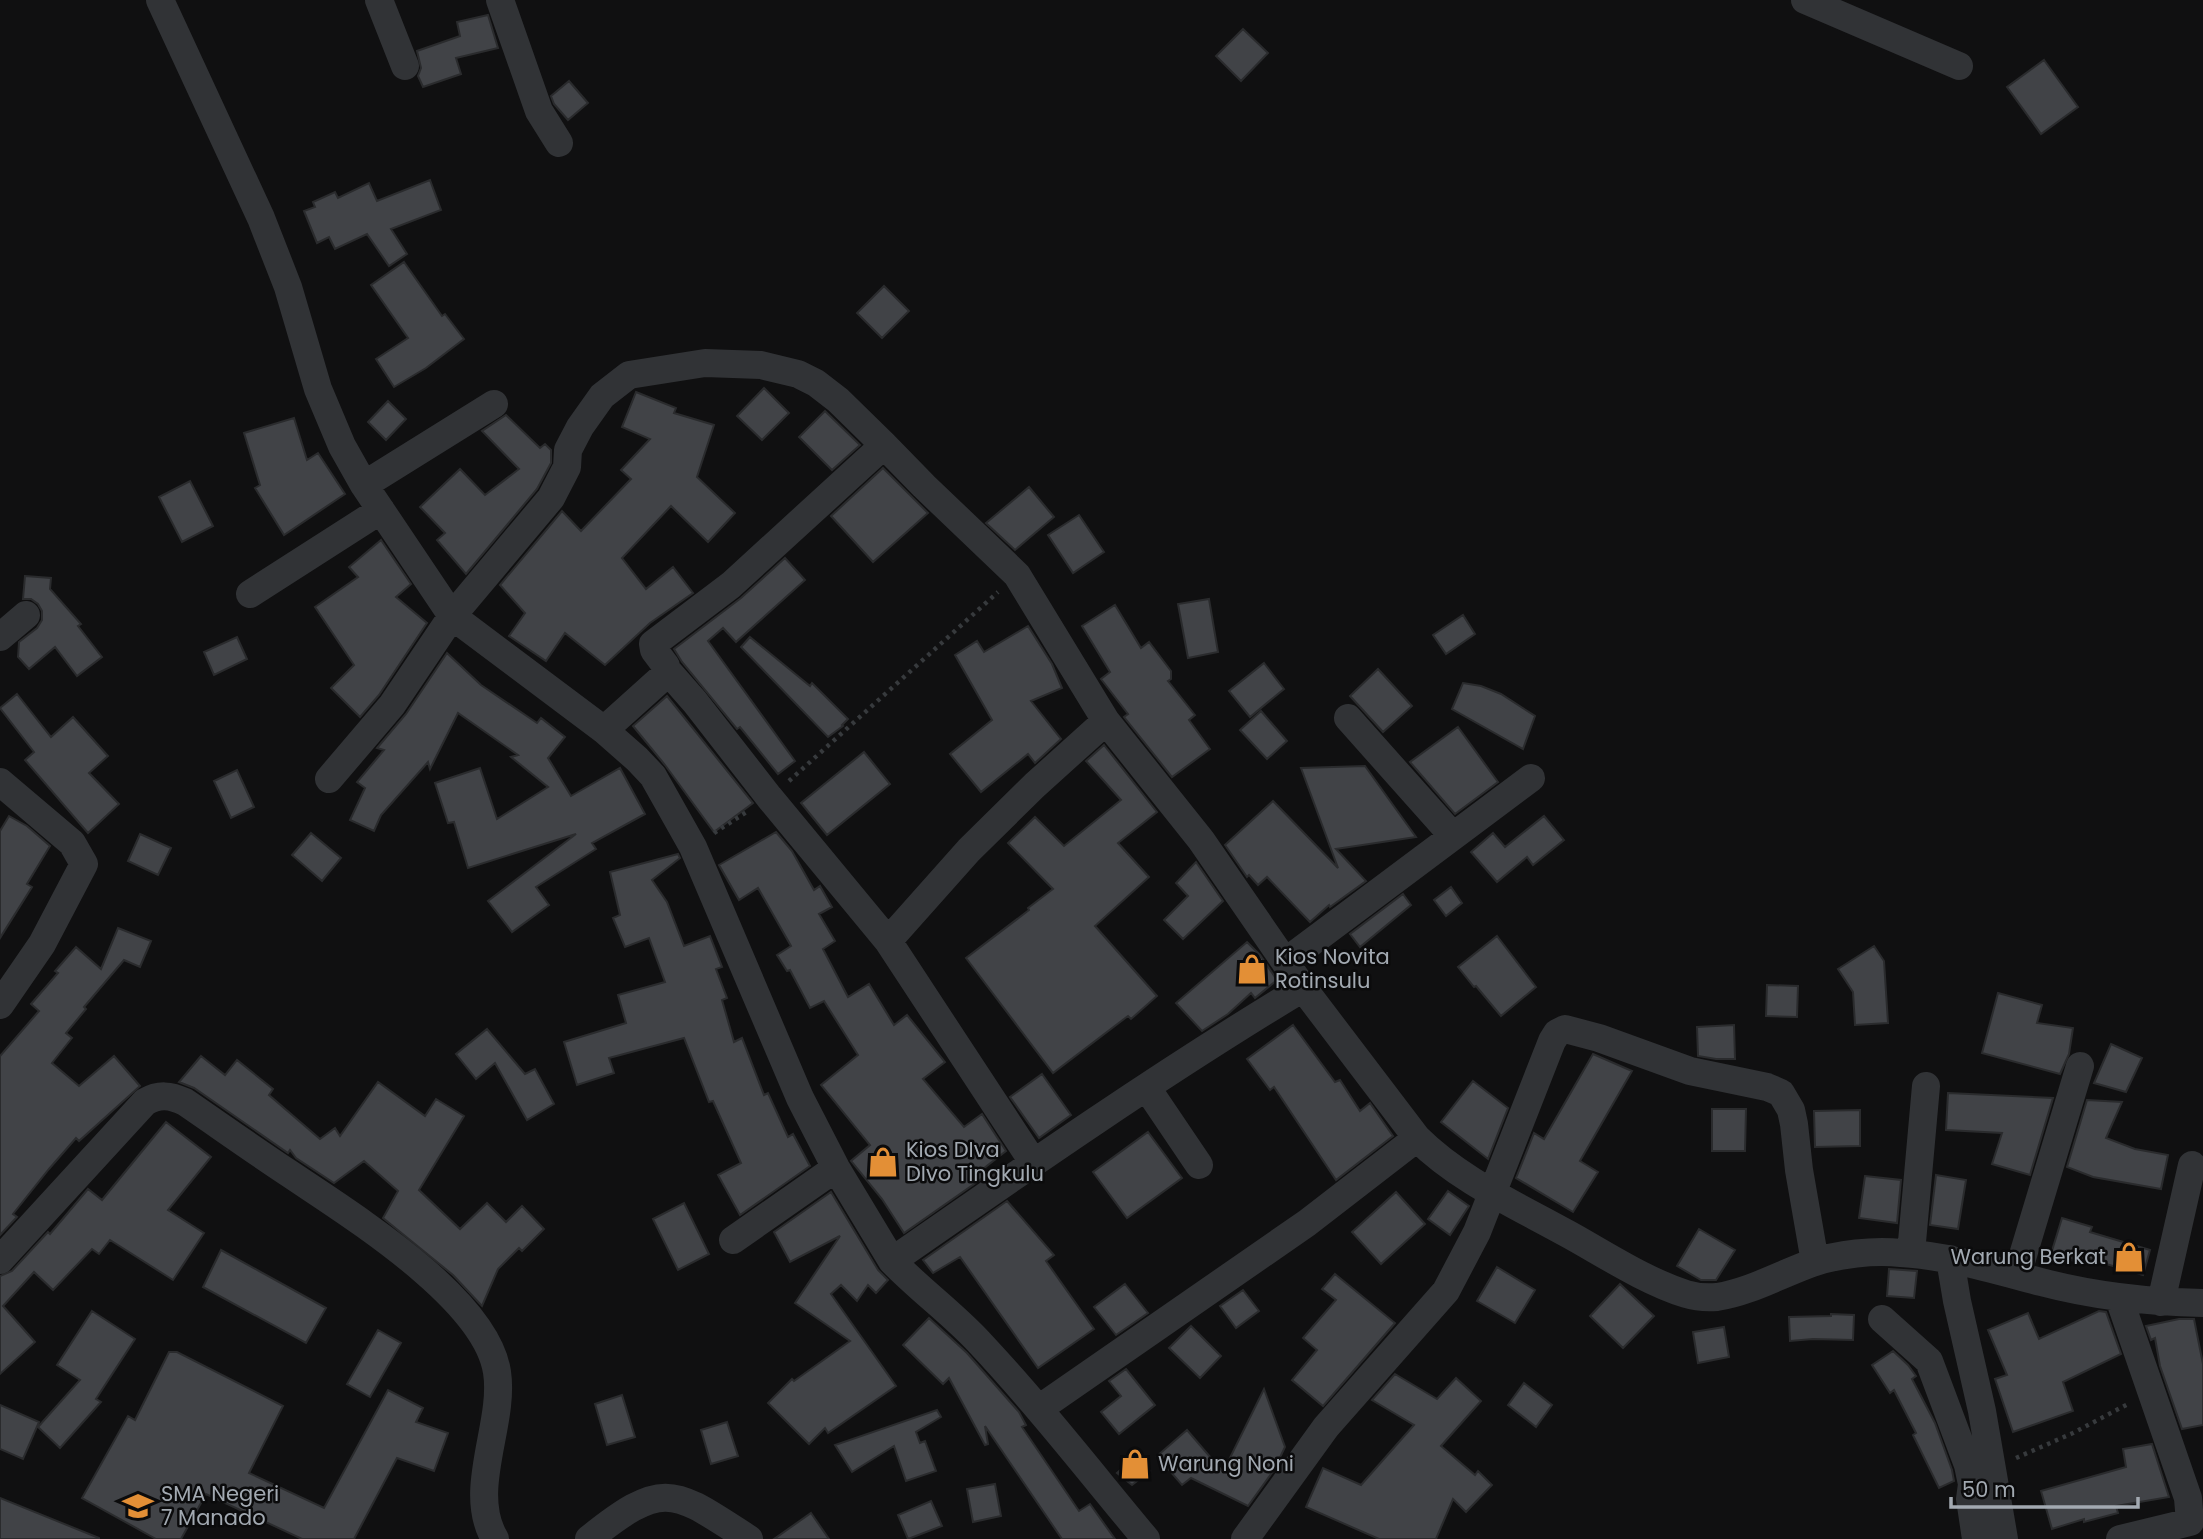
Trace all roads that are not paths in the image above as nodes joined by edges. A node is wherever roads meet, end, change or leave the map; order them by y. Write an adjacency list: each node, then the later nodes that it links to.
1 (160, 0): 10 (street)
2 (380, 0): 5 (street)
3 (500, 0): 7 (street)
4 (1805, 0): 6 (street)
5 (405, 66)
6 (1959, 66)
7 (559, 143)
8 (494, 404): 10 (street)
9 (884, 445): 14 (street); 16 (street); 18 (street)
10 (364, 485): 11 (street)
11 (381, 510): 12 (street); 14 (street)
12 (250, 594)
13 (26, 615): 15 (street)
14 (452, 616): 19 (street); 21 (street)
15 (0, 638)
16 (666, 669): 19 (street); 24 (street)
17 (1348, 718): 23 (street)
18 (1106, 721): 24 (street); 25 (street)
19 (604, 730): 35 (street)
20 (1531, 778): 23 (street)
21 (329, 779)
22 (0, 782): 27 (street)
23 (1454, 836): 25 (street)
24 (888, 941): 32 (street)
25 (1285, 962): 26 (street)
26 (1303, 988): 29 (street); 31 (street)
27 (0, 1004)
28 (2080, 1066): 43 (street)
29 (1162, 1078): 32 (street); 33 (street)
30 (1926, 1086): 38 (street)
31 (1417, 1138): 36 (street); 48 (street)
32 (1033, 1162): 41 (street)
33 (1199, 1165)
34 (2192, 1166): 45 (street)
35 (836, 1168): 37 (street); 41 (street)
36 (1493, 1192): 42 (street); 42 (street); 54 (street)
37 (733, 1240)
38 (1911, 1253): 40 (street); 42 (street)
39 (0, 1259): 50 (street)
40 (1950, 1259): 43 (street); 56 (street)
41 (892, 1261): 48 (street)
42 (1815, 1262)
43 (2017, 1275): 44 (street)
44 (2119, 1298): 45 (street); 49 (street)
45 (2161, 1302): 46 (street)
46 (2203, 1303)
47 (1882, 1318): 55 (street)
48 (1040, 1409): 53 (street)
49 (2193, 1531): 57 (street)
50 (495, 1539)
51 (589, 1539): 52 (street)
52 (749, 1539)
53 (1146, 1539)
54 (1245, 1539)
55 (1976, 1539)
56 (2004, 1539)
57 (2120, 1539)

